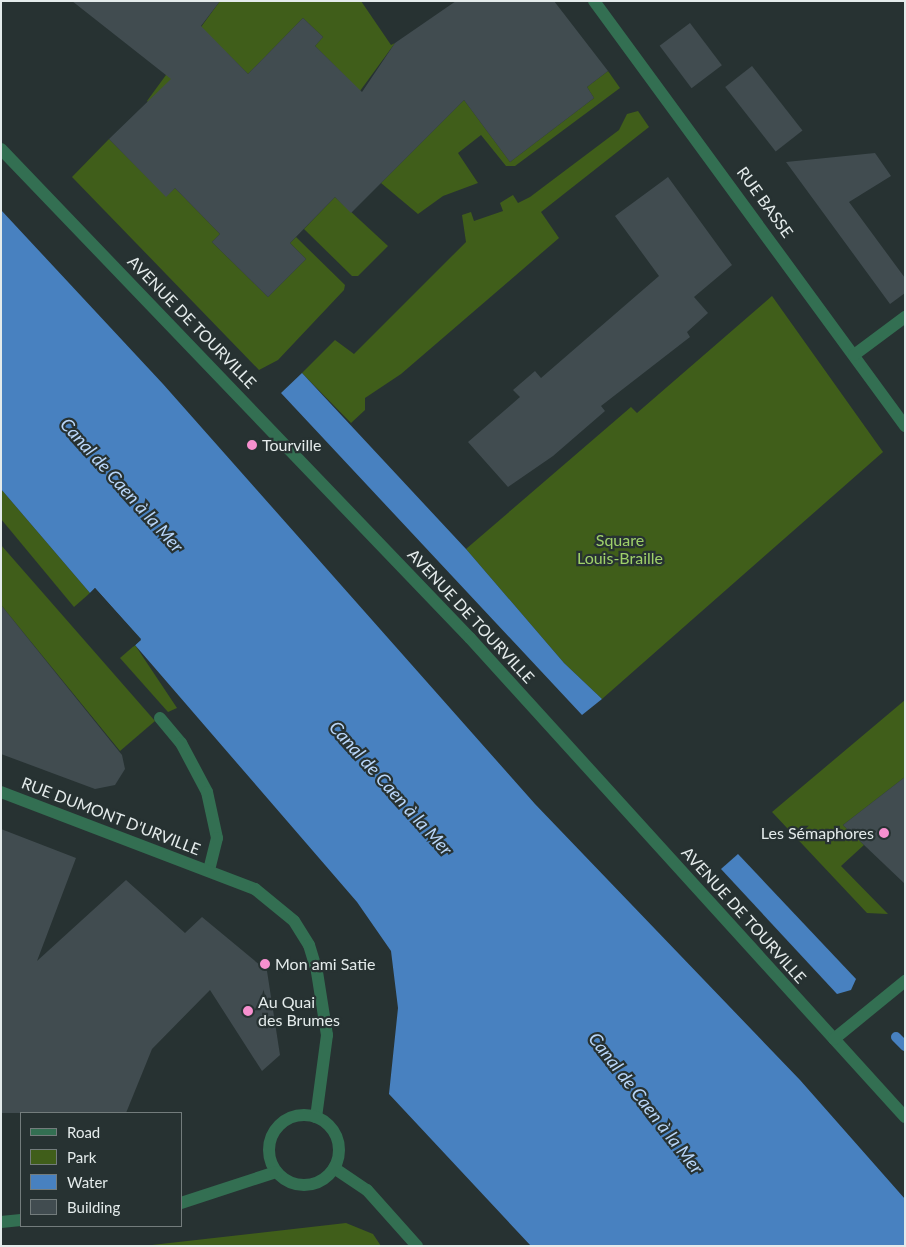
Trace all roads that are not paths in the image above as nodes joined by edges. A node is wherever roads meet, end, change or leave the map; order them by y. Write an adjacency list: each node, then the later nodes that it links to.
1 (594, 1): 4 (street, RUE BASSE)
2 (1, 149): 10 (street, AVENUE DE TOURVILLE)
3 (905, 317): 4 (street)
4 (854, 355): 5 (street, RUE BASSE)
5 (905, 426)
6 (160, 718): 8 (street)
7 (1, 792): 8 (street, RUE DUMONT D'URVILLE)
8 (209, 872): 11 (street, RUE DUMONT D'URVILLE)
9 (905, 981): 10 (street)
10 (834, 1039): 12 (street, AVENUE DE TOURVILLE)
11 (316, 1117): 13 (street); 14 (street)
12 (905, 1117)
13 (334, 1168): 14 (street); 18 (street)
14 (276, 1172): 15 (street)
15 (182, 1203)
16 (20, 1220): 17 (street)
17 (1, 1222)
18 (417, 1246)

